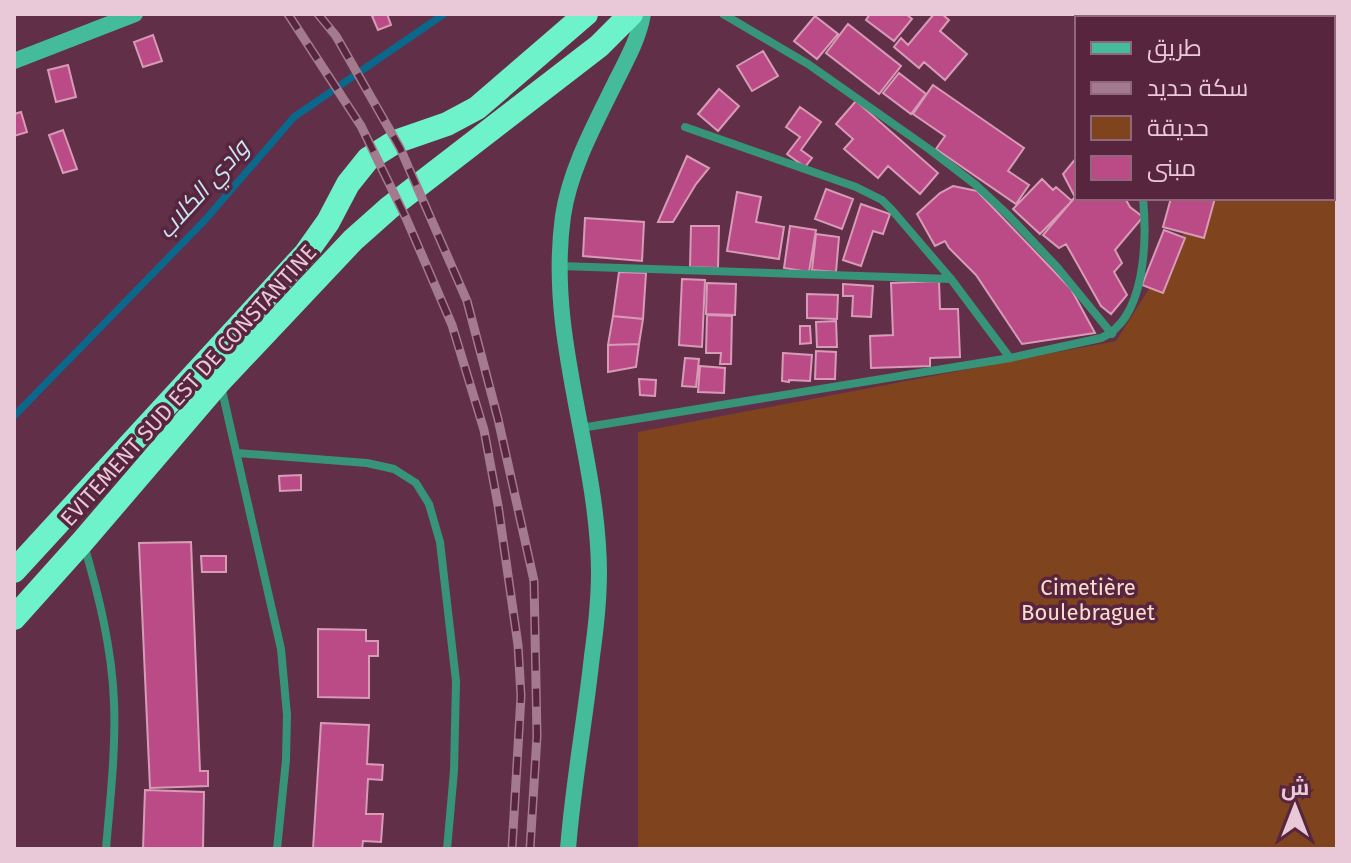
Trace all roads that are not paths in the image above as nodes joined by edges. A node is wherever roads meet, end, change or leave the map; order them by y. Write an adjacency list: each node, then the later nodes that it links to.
1 (135, 14): 6 (street)
2 (586, 14): 17 (highway, EVITEMENT SUD EST DE CONSTANTINE)
3 (631, 14): 13 (highway, EVITEMENT SUD EST DE CONSTANTINE)
4 (643, 14): 9 (street)
5 (723, 14): 11 (street)
6 (14, 61)
7 (685, 127): 10 (street)
8 (1143, 200): 11 (street)
9 (559, 266): 10 (street); 14 (street)
10 (951, 279): 12 (street)
11 (1112, 334): 12 (street)
12 (1010, 358): 14 (street)
13 (220, 381): 15 (street); 16 (highway, EVITEMENT SUD EST DE CONSTANTINE)
14 (579, 428): 22 (street)
15 (237, 453): 20 (street); 21 (street)
16 (83, 541): 18 (highway, EVITEMENT SUD EST DE CONSTANTINE); 19 (street)
17 (14, 571)
18 (14, 618)
19 (106, 849)
20 (277, 849)
21 (447, 849)
22 (568, 849)

